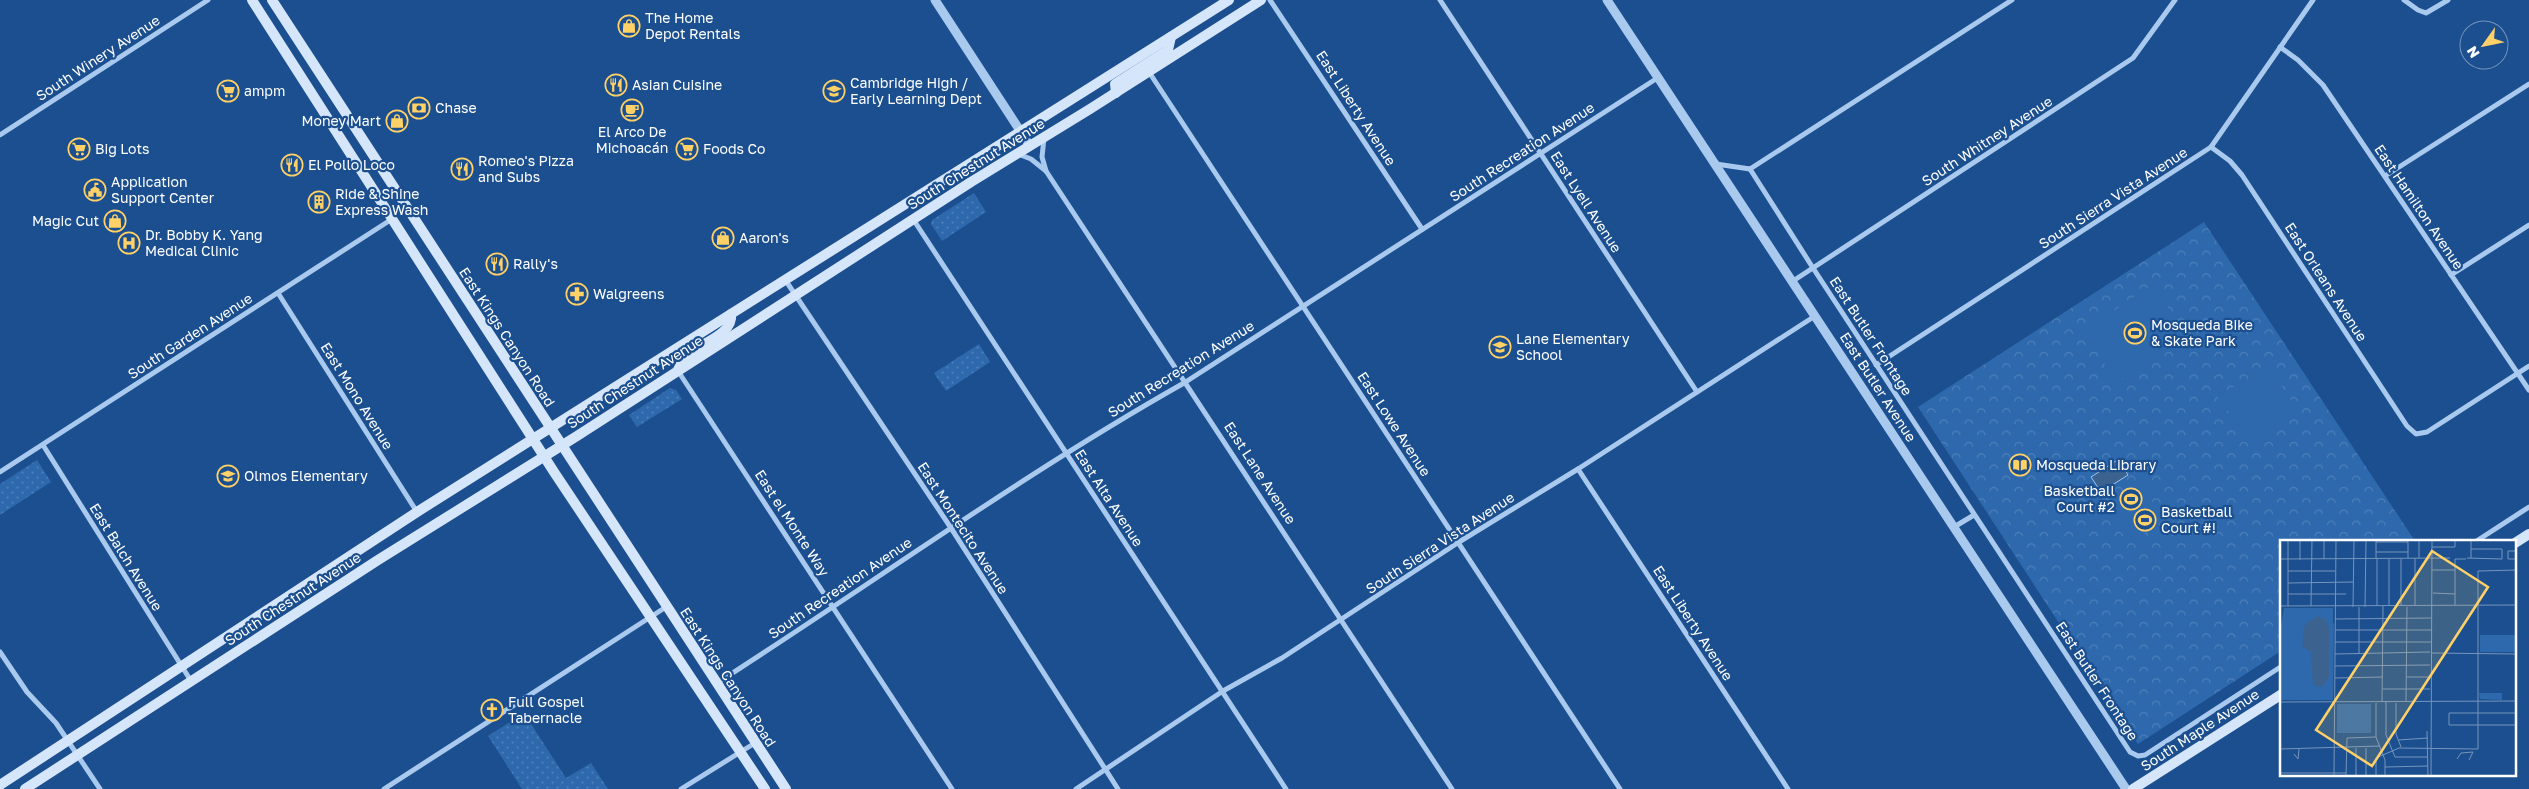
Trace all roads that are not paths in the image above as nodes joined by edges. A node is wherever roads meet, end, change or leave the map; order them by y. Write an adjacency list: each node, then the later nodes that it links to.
1 (208, 0): 22 (street, South Winery Avenue)
2 (252, 0): 32 (main road)
3 (272, 0): 52 (main road, East Kings Canyon Road)
4 (935, 0): 21 (street)
5 (1229, 0): 15 (main road, South Chestnut Avenue)
6 (1260, 0): 17 (main road, South Chestnut Avenue)
7 (1270, 0): 35 (street, East Liberty Avenue)
8 (1440, 0): 26 (street, East Lyell Avenue)
9 (1607, 0): 18 (street, East Butler Avenue)
10 (2012, 0): 29 (street)
11 (2175, 0): 36 (street, South Whitney Avenue)
12 (2313, 0): 16 (street, South Sierra Vista Avenue)
13 (2404, 0): 14 (street)
14 (2448, 0)
15 (1171, 37): 20 (main road); 21 (main road, South Chestnut Avenue)
16 (2280, 47): 25 (street, South Sierra Vista Avenue); 31 (street, East Hamilton Avenue)
17 (1149, 72): 20 (main road, South Chestnut Avenue); 42 (street, East Lowe Avenue)
18 (1659, 77): 26 (street, South Recreation Avenue); 28 (street, East Butler Avenue)
19 (2529, 84): 31 (street)
20 (1116, 93): 23 (main road, South Chestnut Avenue)
21 (1021, 132): 24 (street); 38 (main road, South Chestnut Avenue)
22 (0, 135)
23 (1044, 138): 24 (main road, South Chestnut Avenue); 30 (street, East Lane Avenue)
24 (1030, 146): 27 (main road, South Chestnut Avenue)
25 (2211, 147): 45 (street, South Sierra Vista Avenue); 48 (street, East Orleans Avenue)
26 (1541, 153): 35 (street, South Recreation Avenue); 51 (street, East Lyell Avenue)
27 (1018, 154): 30 (street, East Lane Avenue); 33 (main road, South Chestnut Avenue)
28 (1715, 164): 29 (street); 39 (street, East Butler Avenue)
29 (1750, 169): 36 (street, East Butler Frontage)
30 (1046, 171): 49 (street, East Lane Avenue)
31 (2385, 176): 37 (street, East Hamilton Avenue)
32 (393, 218): 40 (street, South Garden Avenue); 53 (main road)
33 (913, 219): 41 (main road, South Chestnut Avenue); 56 (street, East Alta Avenue)
34 (2529, 225): 37 (street)
35 (1422, 229): 42 (street, South Recreation Avenue)
36 (1812, 268): 39 (street, South Whitney Avenue); 45 (street, East Butler Frontage)
37 (2451, 275): 48 (street, East Hamilton Avenue)
38 (786, 281): 41 (street, East Montecito Avenue); 43 (main road, South Chestnut Avenue)
39 (1793, 281): 44 (street, East Butler Avenue)
40 (278, 293): 54 (street, South Garden Avenue); 61 (street, East Mono Avenue)
41 (795, 295): 47 (main road, South Chestnut Avenue); 63 (street, East Montecito Avenue)
42 (1303, 306): 49 (street, South Recreation Avenue); 67 (street, East Lowe Avenue)
43 (731, 314): 47 (main road); 52 (main road, South Chestnut Avenue)
44 (1816, 316): 51 (street, South Sierra Vista Avenue); 64 (street, East Butler Avenue)
45 (1876, 365): 62 (street, East Butler Frontage)
46 (2529, 366): 48 (street)
47 (678, 371): 55 (main road, South Chestnut Avenue); 72 (street, East el Monte Way)
48 (2518, 374): 50 (street, East Hamilton Avenue)
49 (1184, 383): 56 (street, South Recreation Avenue); 74 (street, East Lane Avenue)
50 (2529, 390)
51 (1697, 392): 58 (street, South Sierra Vista Avenue)
52 (550, 429): 53 (main road, South Chestnut Avenue); 55 (main road, East Kings Canyon Road)
53 (532, 440): 57 (main road); 61 (main road, South Chestnut Avenue)
54 (43, 445): 59 (street, South Garden Avenue); 76 (street, East Balch Avenue)
55 (561, 446): 57 (main road, South Chestnut Avenue); 71 (main road, East Kings Canyon Road)
56 (1067, 454): 63 (street, South Recreation Avenue); 80 (street, East Alta Avenue)
57 (544, 457): 70 (main road, South Chestnut Avenue); 73 (main road)
58 (1578, 469): 67 (street, South Sierra Vista Avenue); 100 (street, East Liberty Avenue)
59 (0, 472)
60 (2529, 507): 66 (street)
61 (417, 512): 69 (main road, South Chestnut Avenue)
62 (1974, 515): 64 (street); 77 (street, East Butler Frontage)
63 (951, 528): 72 (street, South Recreation Avenue); 86 (street, East Montecito Avenue)
64 (1954, 528): 101 (street, East Butler Avenue)
65 (2529, 534): 68 (main road)
66 (2478, 540)
67 (1459, 542): 74 (street, South Sierra Vista Avenue); 99 (street, East Lowe Avenue)
68 (2516, 542)
69 (300, 589): 70 (main road); 76 (main road, South Chestnut Avenue)
70 (310, 604): 78 (main road, South Chestnut Avenue)
71 (666, 607): 73 (street); 79 (main road, East Kings Canyon Road)
72 (834, 608): 79 (street, South Recreation Avenue); 94 (street, East el Monte Way)
73 (650, 617): 84 (main road); 90 (street)
74 (1340, 621): 80 (street, South Sierra Vista Avenue); 98 (street, East Lane Avenue)
75 (0, 652): 82 (street)
76 (182, 666): 78 (street, East Balch Avenue); 82 (main road, South Chestnut Avenue)
77 (2280, 667)
78 (190, 681): 85 (main road, South Chestnut Avenue)
79 (717, 683): 83 (main road, East Kings Canyon Road)
80 (1223, 691): 86 (street, South Sierra Vista Avenue); 97 (street, East Alta Avenue)
81 (2280, 695): 102 (main road, South Maple Avenue)
82 (68, 740): 85 (street); 87 (main road, South Chestnut Avenue)
83 (755, 744): 84 (street); 93 (main road, East Kings Canyon Road)
84 (741, 753): 91 (street); 92 (main road)
85 (78, 754): 88 (main road, South Chestnut Avenue); 89 (street)
86 (1105, 770): 95 (street, South Sierra Vista Avenue); 96 (street, East Montecito Avenue)
87 (0, 785)
88 (25, 789)
89 (100, 789)
90 (384, 789)
91 (682, 789)
92 (765, 789)
93 (786, 789)
94 (952, 789)
95 (1076, 789)
96 (1118, 789)
97 (1286, 789)
98 (1452, 789)
99 (1620, 789)
100 (1788, 789)
101 (2126, 789)
102 (2133, 789)

